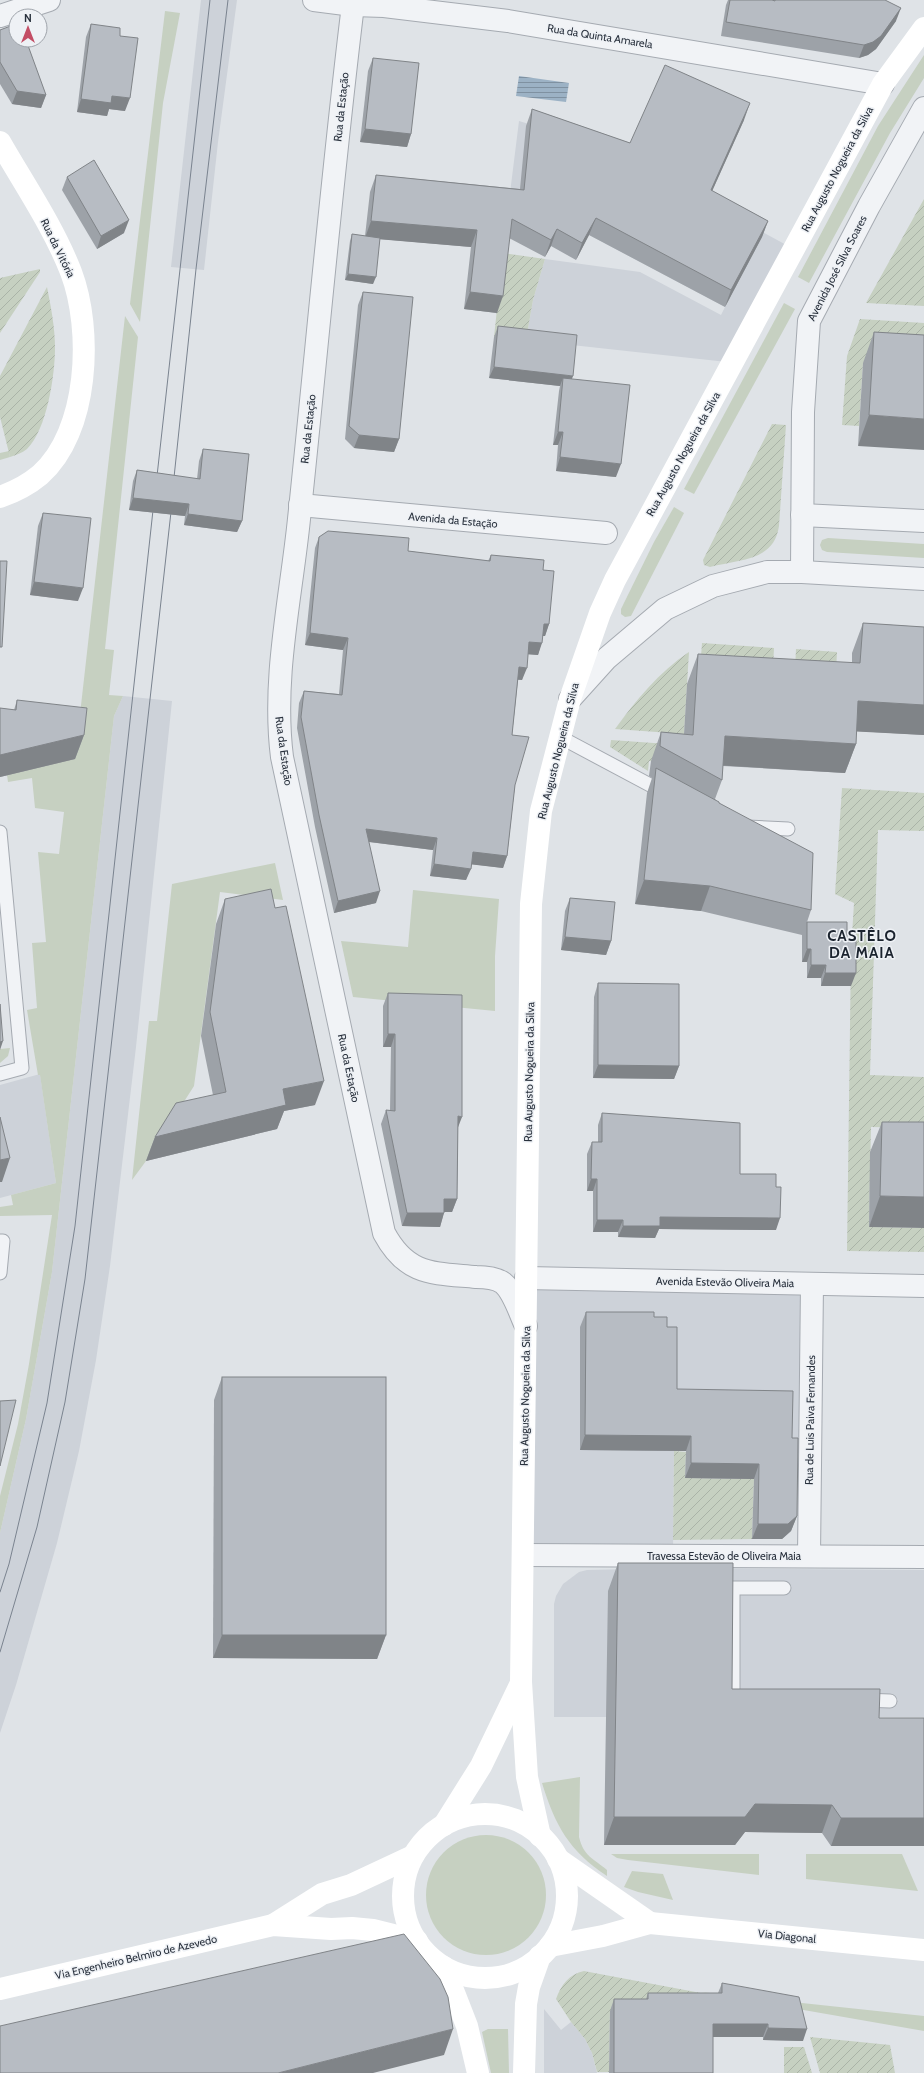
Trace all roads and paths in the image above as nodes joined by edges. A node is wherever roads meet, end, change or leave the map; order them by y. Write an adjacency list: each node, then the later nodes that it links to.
1 (49, 0): 4 (street)
2 (314, 0): 3 (street, Rua da Quinta Amarela)
3 (352, 5): 6 (street, Rua da Quinta Amarela); 10 (street, Rua da Estação)
4 (0, 16)
5 (924, 28): 6 (main road, Rua Augusto Nogueira da Silva)
6 (884, 84): 16 (main road, Rua Augusto Nogueira da Silva)
7 (924, 108): 11 (street, Avenida José Silva Soares)
8 (0, 142): 9 (main road, Rua da Vitória)
9 (0, 497)
10 (300, 505): 13 (street, Avenida da Estação); 29 (street, Rua da Estação)
11 (802, 515): 12 (street); 14 (street, Avenida José Silva Soares)
12 (924, 522)
13 (606, 533)
14 (802, 572): 15 (street); 16 (street)
15 (924, 579)
16 (570, 700): 17 (main road, Rua Augusto Nogueira da Silva)
17 (560, 736): 18 (lane); 26 (main road, Rua Augusto Nogueira da Silva)
18 (679, 801)
19 (736, 825): 20 (lane)
20 (788, 829)
21 (0, 832): 22 (lane)
22 (6, 954): 23 (lane)
23 (0, 1074)
24 (0, 1241): 25 (lane)
25 (0, 1273)
26 (526, 1278): 27 (street, Avenida Estevão Oliveira Maia); 29 (main road, Rua Augusto Nogueira da Silva)
27 (812, 1284): 28 (street, Avenida Estevão Oliveira Maia); 31 (street, Rua de Luis Paiva Fernandes)
28 (924, 1286)
29 (526, 1326): 30 (main road, Rua Augusto Nogueira da Silva)
30 (524, 1555): 31 (street, Travessa Estevão de Oliveira Maia); 34 (main road, Rua Augusto Nogueira da Silva)
31 (809, 1556): 32 (street, Travessa Estevão de Oliveira Maia)
32 (924, 1557)
33 (784, 1588): 35 (lane)
34 (521, 1682): 38 (main road, Rua Augusto Nogueira da Silva); 39 (main road, Rua Augusto Nogueira da Silva)
35 (749, 1699)
36 (851, 1700): 37 (lane)
37 (890, 1701)
38 (444, 1825): 39 (main road); 40 (main road)
39 (540, 1836): 41 (main road)
40 (413, 1856): 43 (main road, Via Engenheiro Belmiro de Azevedo); 44 (main road)
41 (558, 1859): 42 (main road, Via Diagonal); 46 (main road)
42 (650, 1923): 45 (main road, Via Diagonal); 46 (main road, Via Diagonal)
43 (273, 1925): 44 (main road, Via Engenheiro Belmiro de Azevedo); 48 (main road, Via Engenheiro Belmiro de Azevedo)
44 (417, 1941): 47 (main road)
45 (924, 1950)
46 (545, 1951): 47 (main road); 50 (main road)
47 (444, 1967): 49 (main road)
48 (0, 1989)
49 (478, 2073)
50 (524, 2073)

